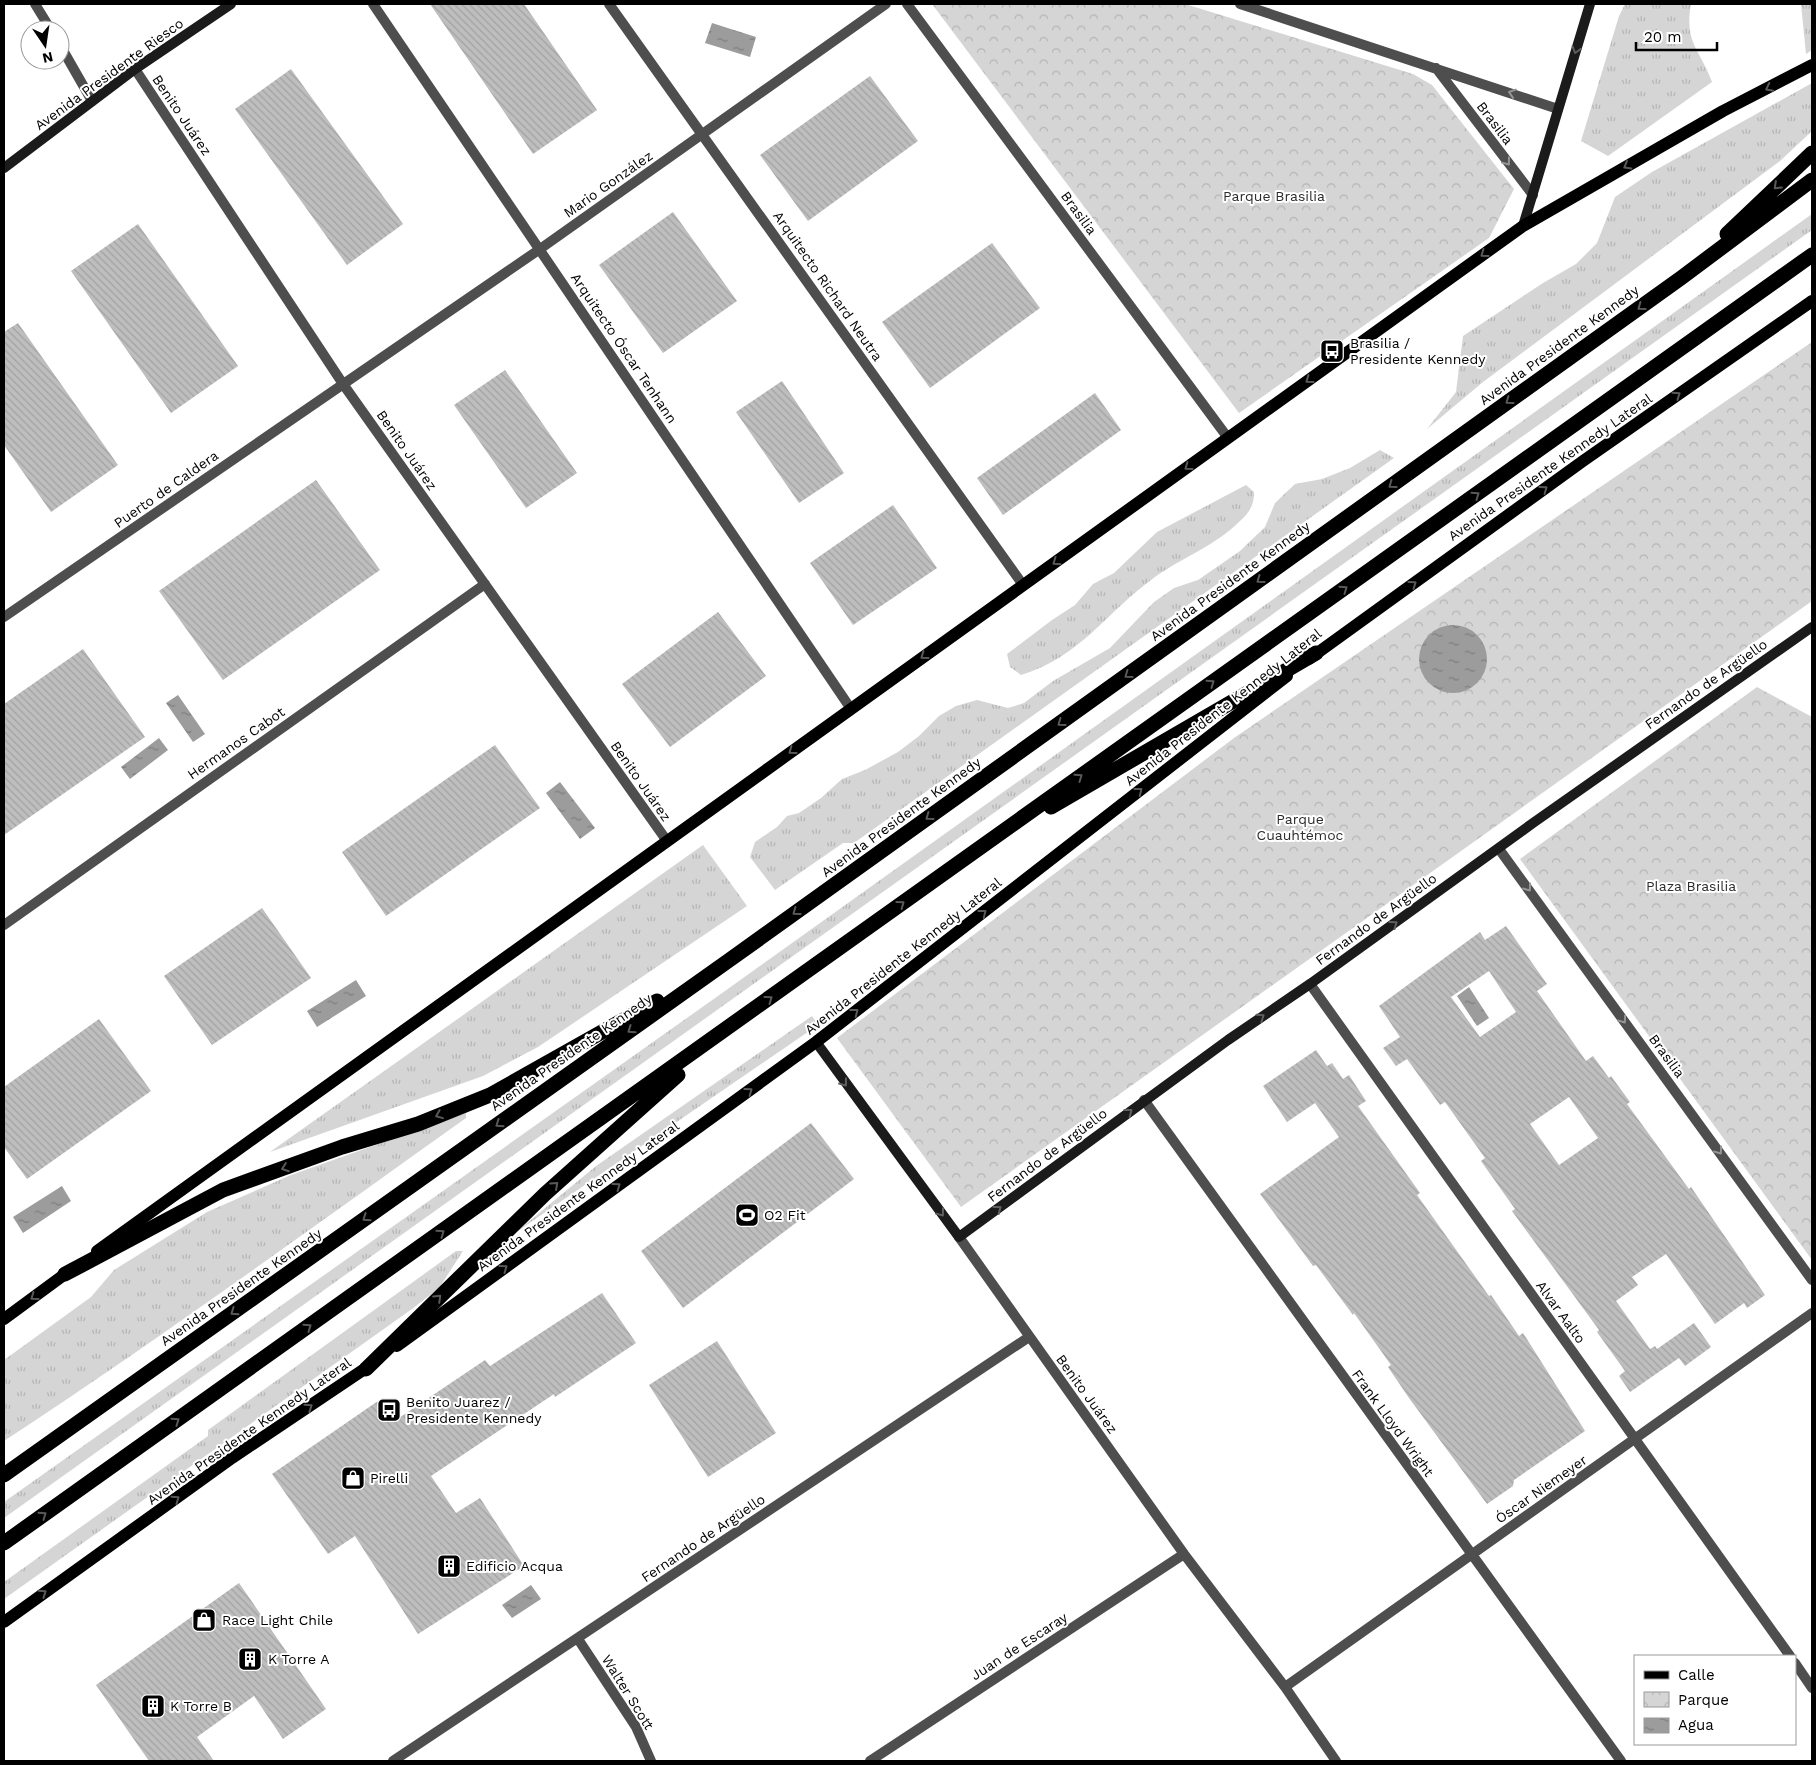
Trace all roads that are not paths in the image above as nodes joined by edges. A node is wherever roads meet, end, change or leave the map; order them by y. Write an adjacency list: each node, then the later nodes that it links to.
1 (35, 4): 9 (street)
2 (228, 4): 13 (street, Avenida Presidente Riesco)
3 (373, 4): 22 (street, Arquitecto Óscar Tenhann)
4 (610, 4): 16 (street, Arquitecto Richard Neutra)
5 (886, 4): 16 (street, Mario González)
6 (908, 4): 27 (street, Brasilia)
7 (1240, 4): 12 (street, Brasilia)
8 (1590, 4): 15 (street, one-way to 15)
9 (45, 20)
10 (70, 62): 14 (street)
11 (1812, 65): 21 (main road, one-way to 21)
12 (1435, 67): 15 (street, Brasilia, one-way to 12); 20 (street, Brasilia, one-way to 20)
13 (135, 69): 14 (street, Avenida Presidente Riesco); 26 (street, Benito Juárez)
14 (92, 101): 18 (street, Avenida Presidente Riesco)
15 (1558, 110): 20 (street)
16 (703, 135): 22 (street, Mario González); 29 (street, Arquitecto Richard Neutra)
17 (1812, 153): 24 (highway, one-way to 24)
18 (4, 168)
19 (1812, 180): 24 (highway, Avenida Presidente Kennedy)
20 (1532, 195): 21 (street)
21 (1523, 226): 27 (main road, one-way to 27)
22 (540, 249): 26 (street, Mario González); 33 (street, Arquitecto Óscar Tenhann)
23 (1812, 255): 36 (highway, one-way to 23)
24 (1681, 278): 38 (highway, Avenida Presidente Kennedy, one-way to 38)
25 (1812, 302): 32 (main road, Avenida Presidente Kennedy Lateral, one-way to 25)
26 (343, 384): 28 (street, Benito Juárez); 30 (street, Puerto de Caldera)
27 (1228, 438): 29 (main road, one-way to 29)
28 (484, 584): 34 (street, Benito Juárez); 37 (street, Hermanos Cabot)
29 (1023, 585): 33 (main road, one-way to 33)
30 (4, 617)
31 (1812, 627): 35 (street, Fernando de Argüello)
32 (1316, 653): 36 (highway); 41 (main road, Avenida Presidente Kennedy Lateral, one-way to 32)
33 (851, 709): 34 (main road, one-way to 34)
34 (667, 841): 44 (main road)
35 (1499, 849): 39 (street, Fernando de Argüello, one-way to 35); 45 (street, Brasilia, one-way to 45)
36 (967, 856): 40 (highway, one-way to 36)
37 (4, 925)
38 (728, 961): 44 (highway, one-way to 44); 51 (highway, Avenida Presidente Kennedy, one-way to 51)
39 (1310, 984): 42 (street, Fernando de Argüello, one-way to 39); 50 (street, Alvar Aalto)
40 (729, 1028): 49 (highway, one-way to 40); 52 (highway, one-way to 40)
41 (816, 1042): 43 (street, Benito Juárez, one-way to 43); 49 (main road, Avenida Presidente Kennedy Lateral, one-way to 41)
42 (1144, 1100): 43 (street, Fernando de Argüello, one-way to 42); 54 (street, Frank Lloyd Wright)
43 (959, 1237): 48 (street, Benito Juárez)
44 (65, 1274): 47 (main road, one-way to 47)
45 (1812, 1280)
46 (1812, 1313): 50 (street, Óscar Niemeyer)
47 (4, 1319)
48 (1029, 1337): 53 (street, Benito Juárez); 56 (street, Fernando de Argüello)
49 (366, 1369): 55 (main road, Avenida Presidente Kennedy Lateral, one-way to 49)
50 (1635, 1439): 54 (street, Óscar Niemeyer); 57 (street, Alvar Aalto)
51 (4, 1475)
52 (4, 1543)
53 (1184, 1554): 59 (street, Benito Juárez); 63 (street, Juan de Escaray)
54 (1471, 1556): 59 (street, Óscar Niemeyer); 65 (street, Frank Lloyd Wright)
55 (4, 1622)
56 (578, 1639): 61 (street, Fernando de Argüello); 62 (street, Walter Scott)
57 (1789, 1655)
58 (1796, 1664): 60 (street)
59 (1285, 1687): 64 (street, Benito Juárez)
60 (1812, 1688)
61 (393, 1761)
62 (651, 1761)
63 (870, 1761)
64 (1336, 1761)
65 (1621, 1761)

